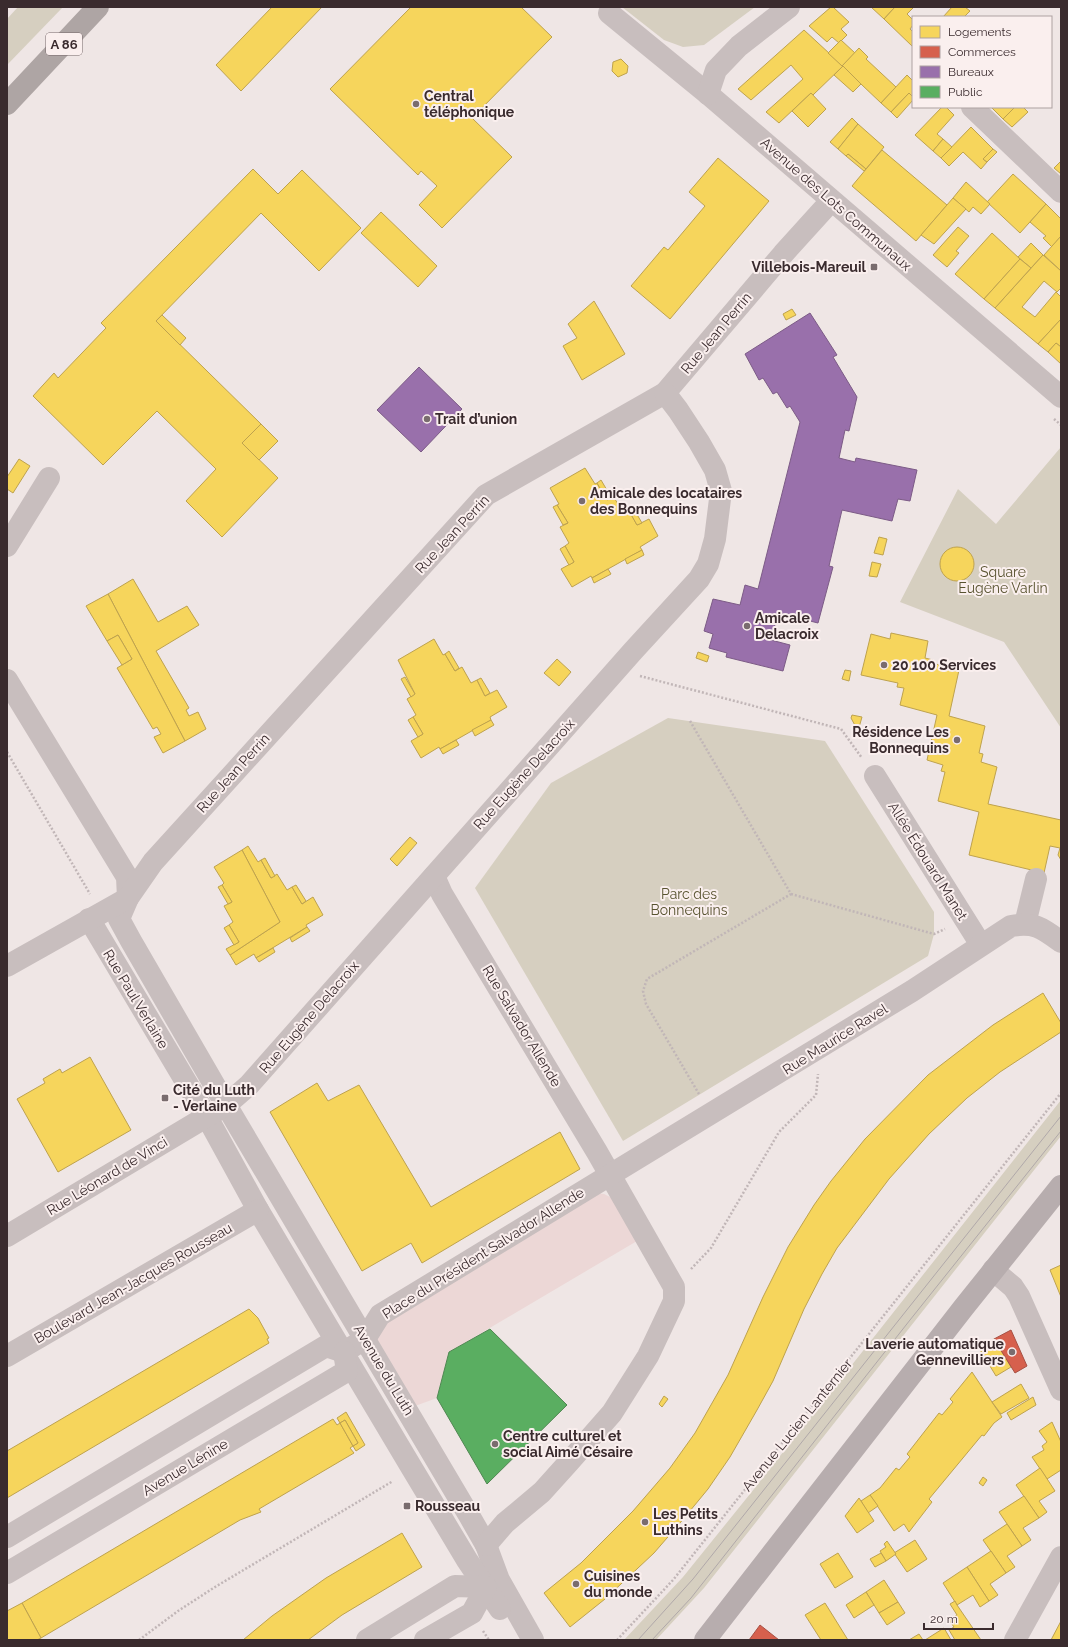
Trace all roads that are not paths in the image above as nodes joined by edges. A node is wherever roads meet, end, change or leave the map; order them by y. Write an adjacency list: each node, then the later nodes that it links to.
1 (98, 7): 5 (highway, A 86)
2 (789, 7): 4 (street)
3 (609, 13): 4 (street, Avenue des Lots Communaux)
4 (708, 94): 8 (street, Avenue des Lots Communaux)
5 (7, 104)
6 (973, 108): 7 (street)
7 (1061, 192)
8 (831, 201): 9 (street, Rue Jean Perrin); 10 (street, Avenue des Lots Communaux)
9 (665, 393): 15 (street, Rue Eugène Delacroix); 17 (street, Rue Jean Perrin)
10 (1061, 397)
11 (49, 478): 12 (street)
12 (7, 546)
13 (7, 680): 17 (street, Rue Paul Verlaine)
14 (875, 776): 21 (street, Allée Édouard Manet)
15 (434, 876): 23 (street, Rue Eugène Delacroix); 25 (street, Rue Salvador Allende)
16 (1036, 879): 19 (street)
17 (128, 898): 18 (street); 23 (street, Rue Paul Verlaine)
18 (90, 909): 22 (street); 24 (street, Rue Paul Verlaine)
19 (1025, 924): 20 (street); 21 (street, Rue Maurice Ravel)
20 (1061, 942)
21 (981, 945): 25 (street, Rue Maurice Ravel)
22 (7, 966)
23 (226, 1105): 24 (street, Rue Eugène Delacroix); 30 (street, Avenue du Luth)
24 (206, 1117): 27 (street, Avenue du Luth); 28 (street, Rue Léonard de Vinci)
25 (610, 1176): 30 (street, Place du Président Salvador Allende); 35 (street, Rue Salvador Allende)
26 (1061, 1186): 29 (main road)
27 (258, 1210): 31 (street, Avenue du Luth); 32 (street, Boulevard Jean-Jacques Rousseau)
28 (7, 1236)
29 (993, 1270): 33 (street); 43 (main road)
30 (365, 1339): 31 (street); 35 (street, Avenue du Luth)
31 (344, 1352): 34 (street); 37 (street, Avenue Lénine); 38 (street, Avenue du Luth)
32 (7, 1356)
33 (1061, 1390)
34 (7, 1537)
35 (486, 1545): 38 (street, Avenue du Luth)
36 (1061, 1557): 44 (street)
37 (7, 1573)
38 (492, 1584): 39 (street); 40 (street); 41 (street, Avenue du Luth); 42 (street, Avenue du Luth)
39 (367, 1640)
40 (425, 1640)
41 (520, 1640)
42 (533, 1640)
43 (705, 1640)
44 (1015, 1640)

